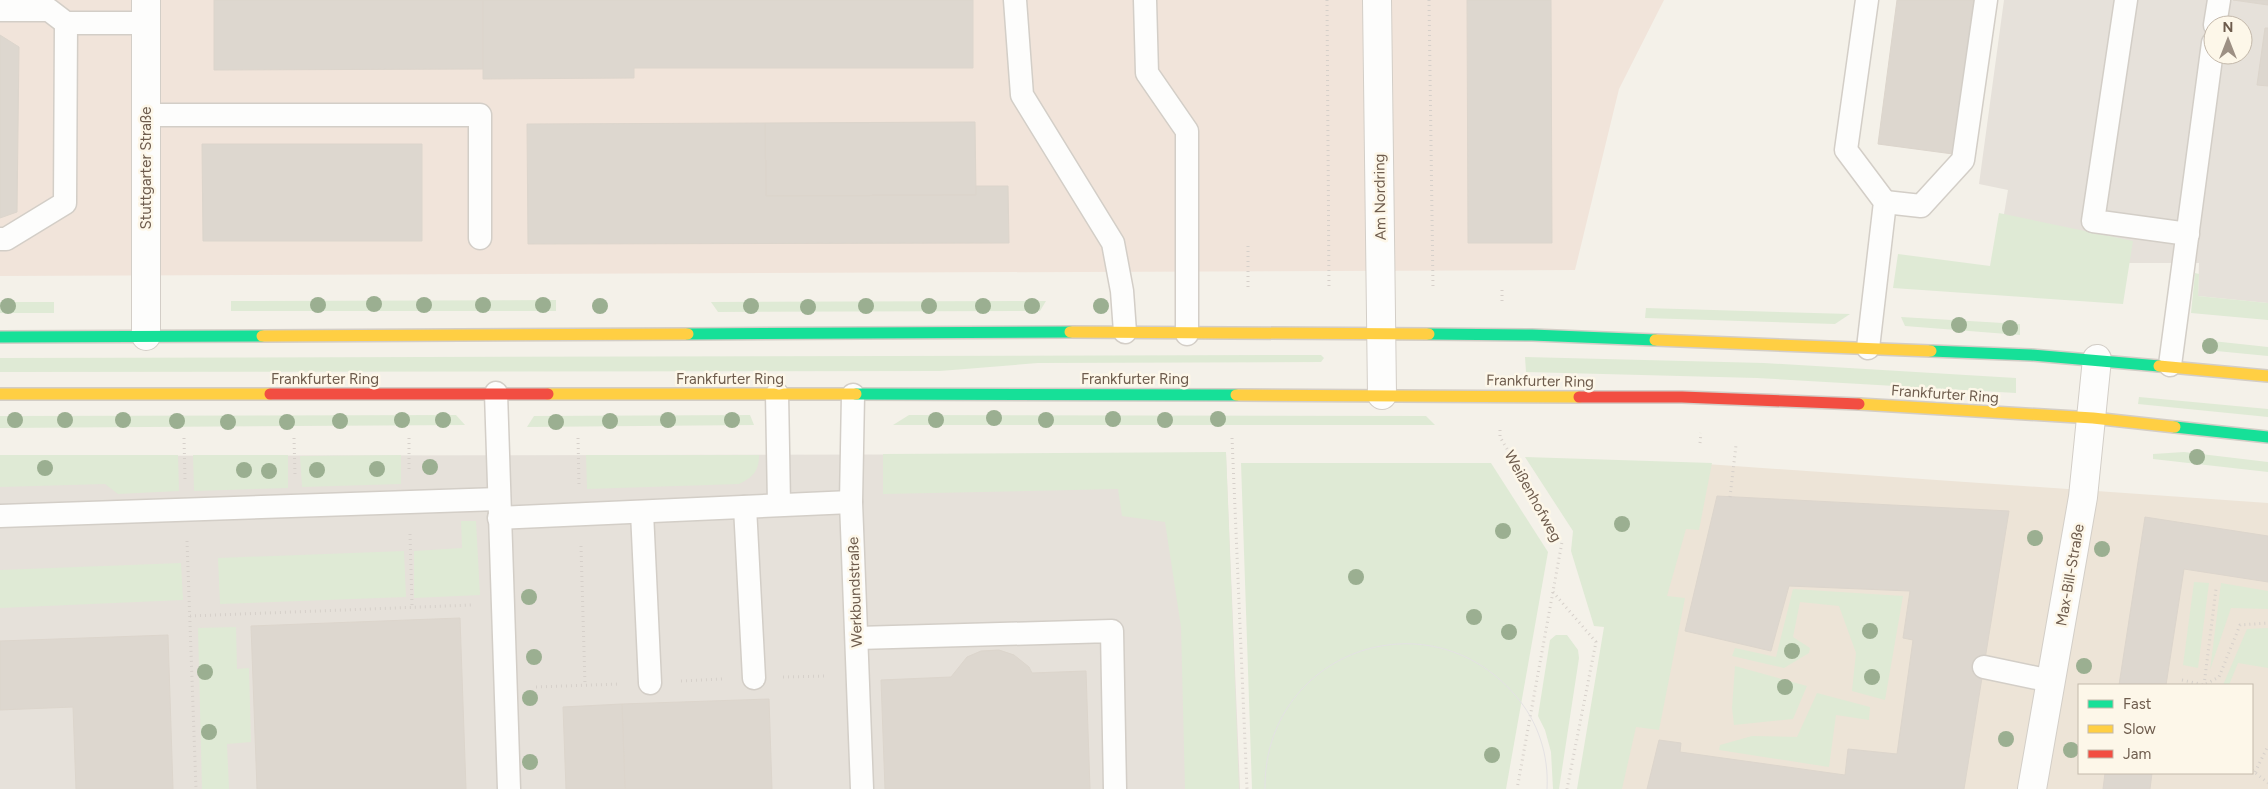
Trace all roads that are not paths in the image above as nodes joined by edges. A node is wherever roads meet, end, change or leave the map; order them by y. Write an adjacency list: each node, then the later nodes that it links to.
1 (1015, 0): 18 (lane)
2 (1145, 0): 19 (lane)
3 (1377, 0): 20 (street, Am Nordring)
4 (1867, 0): 14 (lane)
5 (1986, 0): 14 (lane)
6 (2126, 0): 15 (lane)
7 (2219, 0): 10 (lane)
8 (0, 10): 11 (lane)
9 (146, 12): 11 (lane); 13 (street, Stuttgarter Straße)
10 (2217, 15)
11 (66, 23): 17 (lane)
12 (2210, 65): 15 (lane)
13 (146, 115): 16 (lane); 21 (street, Stuttgarter Straße)
14 (1885, 202): 23 (lane)
15 (2188, 234): 25 (lane)
16 (480, 238)
17 (0, 239)
18 (1125, 332): 19 (main road); 21 (main road)
19 (1187, 334): 20 (main road)
20 (1383, 334): 23 (main road); 31 (street, Am Nordring)
21 (146, 336): 22 (main road)
22 (0, 337)
23 (1868, 348): 24 (main road)
24 (2097, 359): 25 (main road); 32 (street, Max-Bill-Straße)
25 (2170, 365): 26 (main road)
26 (2268, 376)
27 (0, 394): 28 (main road, Frankfurter Ring)
28 (496, 394): 29 (main road, Frankfurter Ring); 37 (lane)
29 (777, 394): 30 (main road, Frankfurter Ring); 35 (lane)
30 (853, 395): 31 (main road, Frankfurter Ring); 34 (lane, Werkbundstraße)
31 (1382, 395): 32 (main road, Frankfurter Ring)
32 (2093, 418): 33 (main road, Frankfurter Ring); 43 (street, Max-Bill-Straße)
33 (2268, 437)
34 (851, 502): 35 (lane); 40 (lane, Werkbundstraße)
35 (779, 504): 36 (lane)
36 (745, 507): 38 (lane); 42 (lane)
37 (499, 508): 38 (lane); 39 (lane); 45 (lane)
38 (642, 512): 44 (lane)
39 (0, 516)
40 (856, 638): 46 (lane, Werkbundstraße); 47 (lane)
41 (1984, 667): 43 (lane)
42 (754, 678)
43 (2051, 682): 48 (street, Max-Bill-Straße)
44 (650, 683)
45 (509, 789)
46 (862, 789)
47 (1115, 789)
48 (2032, 789)

